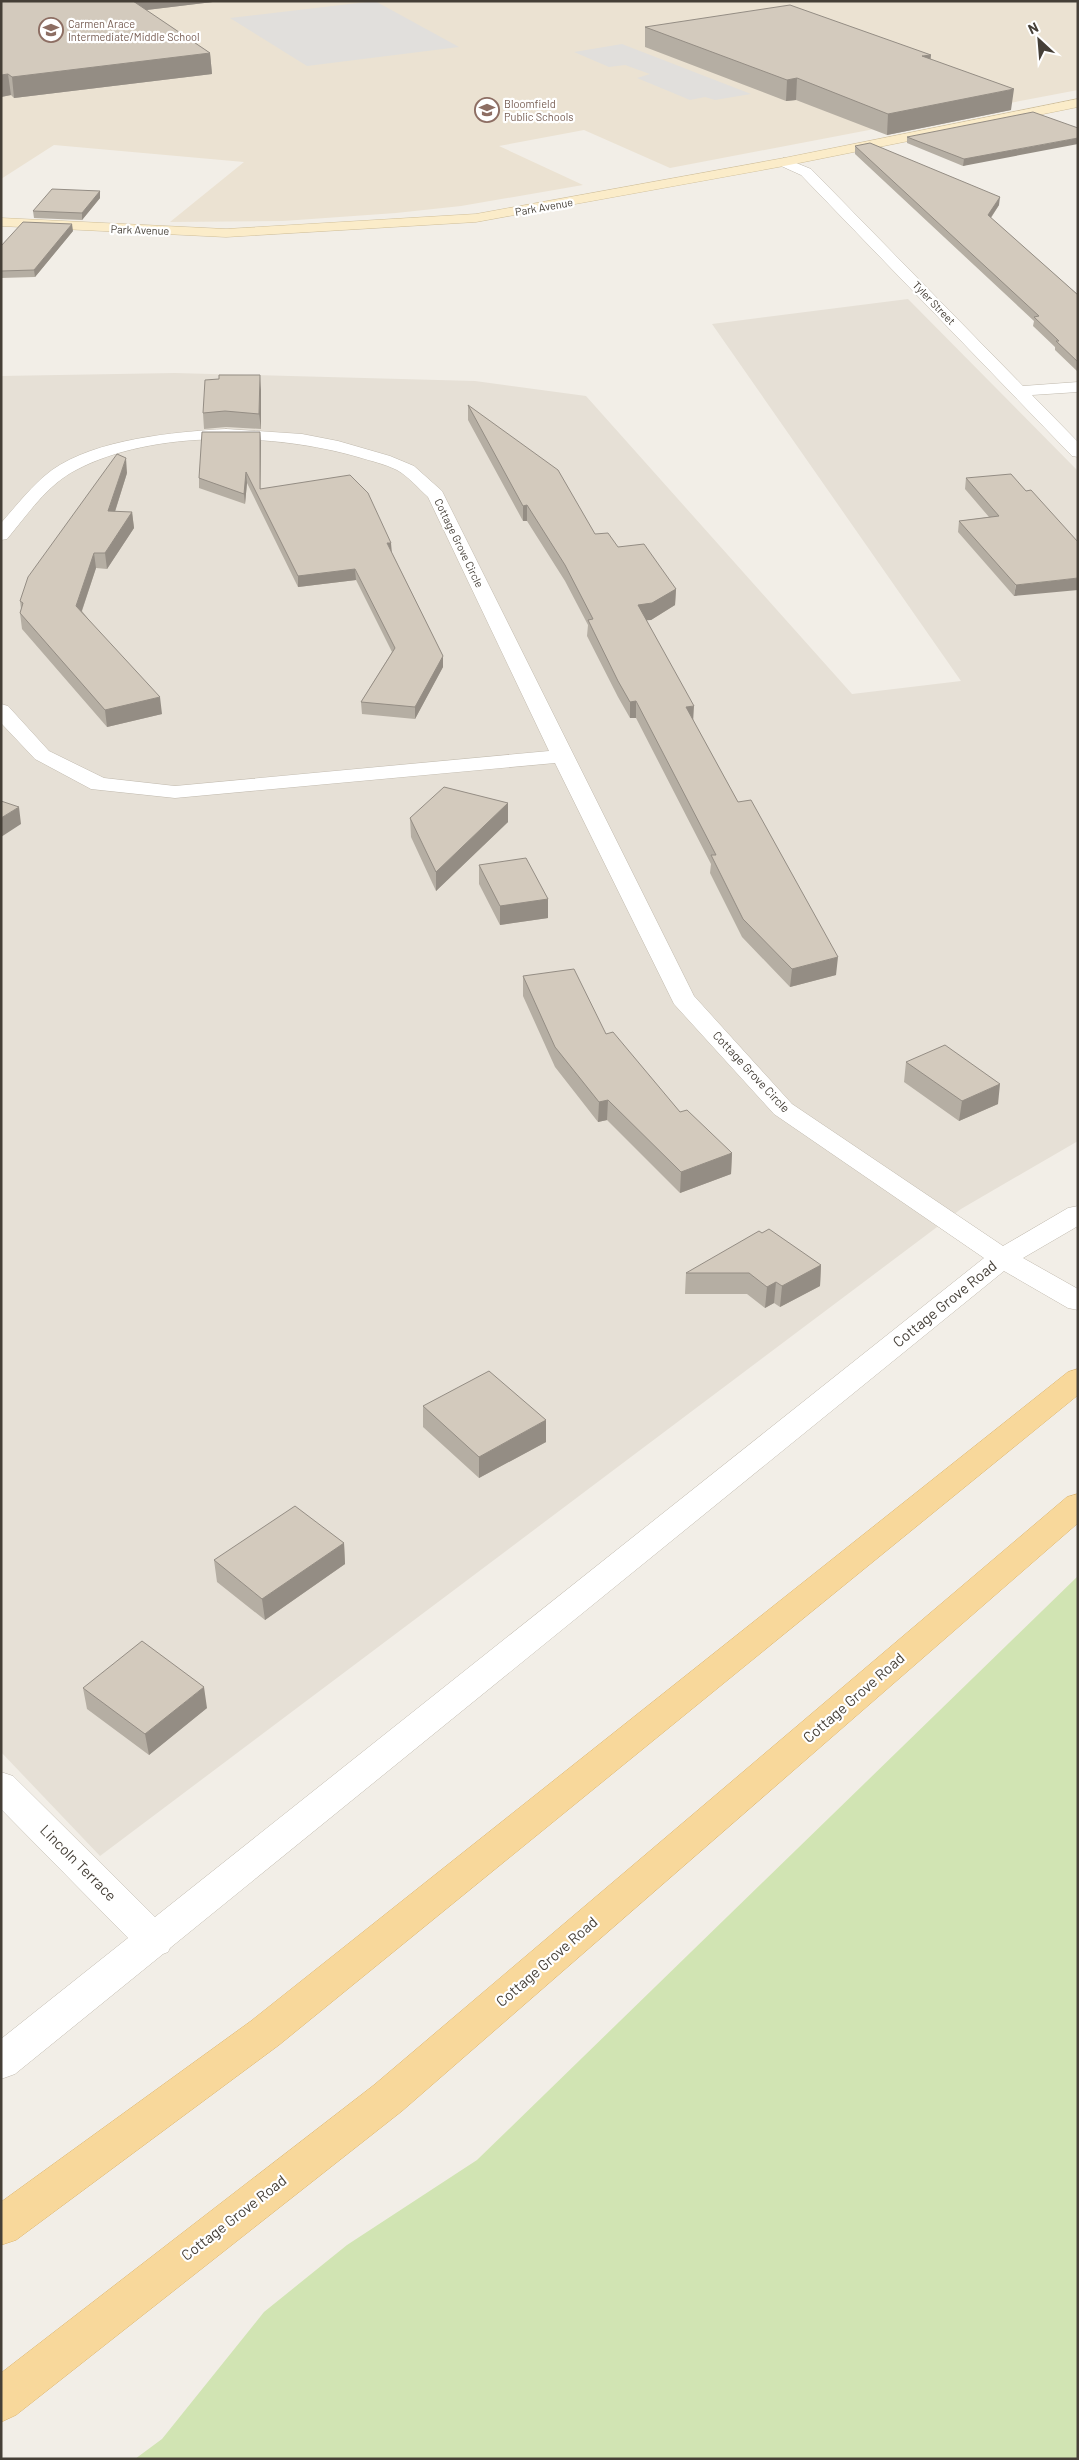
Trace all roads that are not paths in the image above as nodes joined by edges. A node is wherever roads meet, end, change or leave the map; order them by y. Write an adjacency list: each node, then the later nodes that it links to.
1 (1078, 102): 2 (main road, Park Avenue)
2 (784, 162): 3 (main road, Park Avenue); 5 (street, Tyler Street)
3 (1, 222)
4 (1078, 387): 5 (street)
5 (1019, 391): 6 (street, Tyler Street)
6 (1078, 452)
7 (1, 535): 9 (street, Cottage Grove Circle)
8 (1, 710): 9 (street)
9 (562, 756): 11 (street, Cottage Grove Circle)
10 (1078, 1214): 11 (street, Cottage Grove Road)
11 (1002, 1258): 12 (street, Cottage Grove Circle); 16 (street, Cottage Grove Road)
12 (1078, 1301)
13 (1078, 1379): 18 (main road)
14 (1078, 1505): 19 (main road, Cottage Grove Road)
15 (1, 1786): 16 (street, Lincoln Terrace)
16 (154, 1941): 17 (street, Cottage Grove Road)
17 (1, 2062)
18 (1, 2226)
19 (1, 2400)

